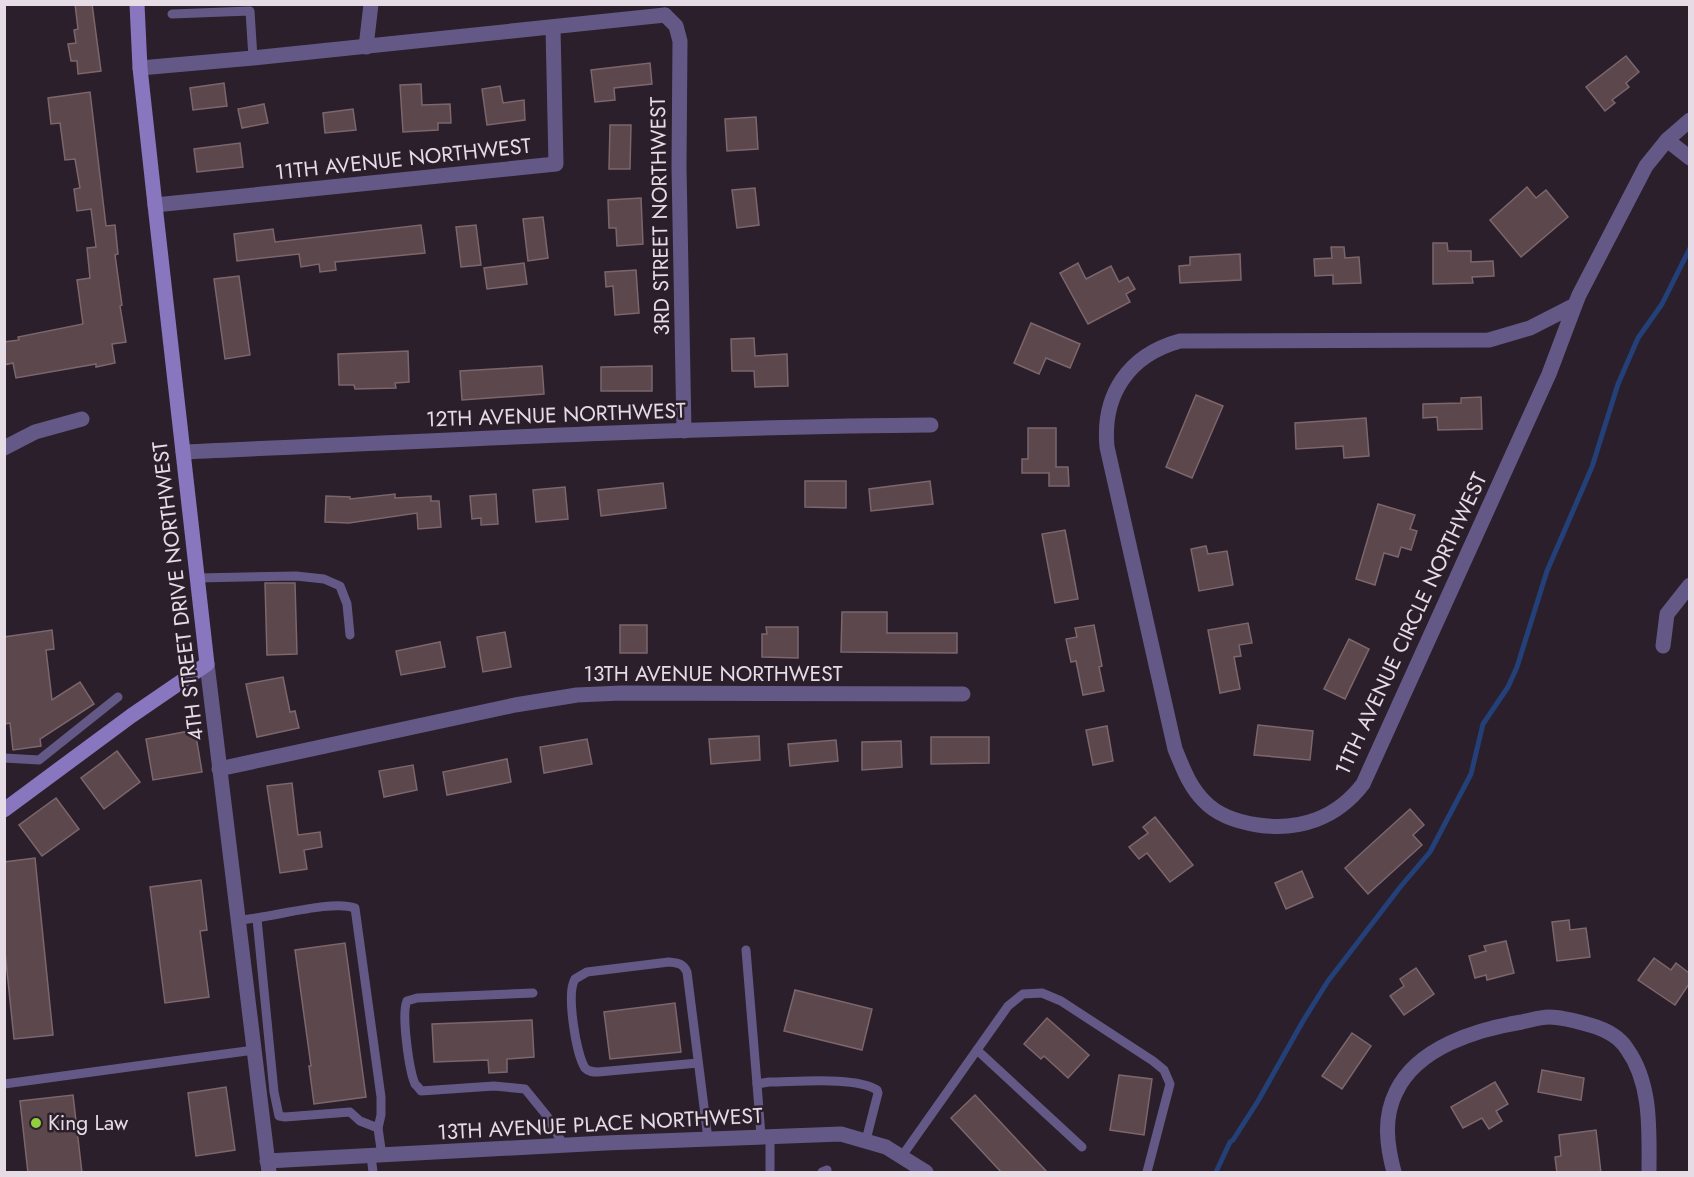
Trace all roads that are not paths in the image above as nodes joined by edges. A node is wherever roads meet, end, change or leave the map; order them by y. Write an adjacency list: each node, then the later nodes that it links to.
1 (137, 4): 8 (main road, 4TH STREET DRIVE NORTHWEST)
2 (371, 4): 6 (street)
3 (666, 10): 5 (street); 16 (street, 3RD STREET NORTHWEST)
4 (172, 14): 7 (lane)
5 (553, 28): 6 (street); 12 (street, 11TH AVENUE NORTHWEST)
6 (366, 47): 7 (street)
7 (254, 58): 8 (street)
8 (140, 68): 12 (main road, 4TH STREET DRIVE NORTHWEST)
9 (1689, 120): 10 (street, 11TH AVENUE CIRCLE NORTHWEST)
10 (1667, 140): 11 (street); 13 (street, 11TH AVENUE CIRCLE NORTHWEST)
11 (1689, 158)
12 (155, 205): 18 (main road, 4TH STREET DRIVE NORTHWEST)
13 (1575, 304): 13 (street, 11TH AVENUE CIRCLE NORTHWEST)
14 (82, 419): 17 (street)
15 (931, 425): 16 (street, 12TH AVENUE NORTHWEST)
16 (684, 431): 18 (street, 12TH AVENUE NORTHWEST)
17 (4, 448)
18 (183, 452): 19 (main road, 4TH STREET DRIVE NORTHWEST)
19 (197, 578): 21 (lane); 23 (main road, 4TH STREET DRIVE NORTHWEST)
20 (1689, 585): 22 (street)
21 (350, 635)
22 (1663, 646)
23 (207, 663): 28 (street, 4TH STREET DRIVE NORTHWEST); 29 (main road)
24 (963, 694): 28 (street, 13TH AVENUE NORTHWEST)
25 (118, 697): 27 (lane)
26 (4, 758): 27 (lane)
27 (39, 760): 29 (lane)
28 (219, 769): 32 (street, 4TH STREET DRIVE NORTHWEST)
29 (49, 777): 30 (main road)
30 (4, 810)
31 (257, 919): 32 (lane); 40 (lane); 41 (lane)
32 (238, 920): 35 (street, 4TH STREET DRIVE NORTHWEST)
33 (746, 950): 39 (lane)
34 (533, 993): 45 (lane)
35 (254, 1050): 38 (lane); 40 (street, 4TH STREET DRIVE NORTHWEST)
36 (977, 1050): 46 (lane); 48 (lane); 53 (lane)
37 (698, 1063): 37 (lane); 43 (lane)
38 (4, 1084)
39 (757, 1084): 42 (lane); 44 (lane)
40 (267, 1093): 41 (lane); 49 (street, 4TH STREET DRIVE NORTHWEST)
41 (378, 1128): 47 (lane)
42 (765, 1136): 43 (street, 13TH AVENUE PLACE NORTHWEST); 44 (street, 13TH AVENUE PLACE NORTHWEST); 51 (lane)
43 (708, 1139): 45 (street, 13TH AVENUE PLACE NORTHWEST)
44 (866, 1140): 48 (street, 13TH AVENUE PLACE NORTHWEST)
45 (564, 1146): 47 (street, 13TH AVENUE PLACE NORTHWEST)
46 (1082, 1147)
47 (376, 1156): 49 (street, 13TH AVENUE PLACE NORTHWEST); 50 (lane)
48 (902, 1156): 52 (street, 13TH AVENUE PLACE NORTHWEST)
49 (268, 1167)
50 (374, 1173)
51 (771, 1173)
52 (926, 1173)
53 (1146, 1173)
54 (1394, 1173): 55 (street)
55 (1649, 1173)

